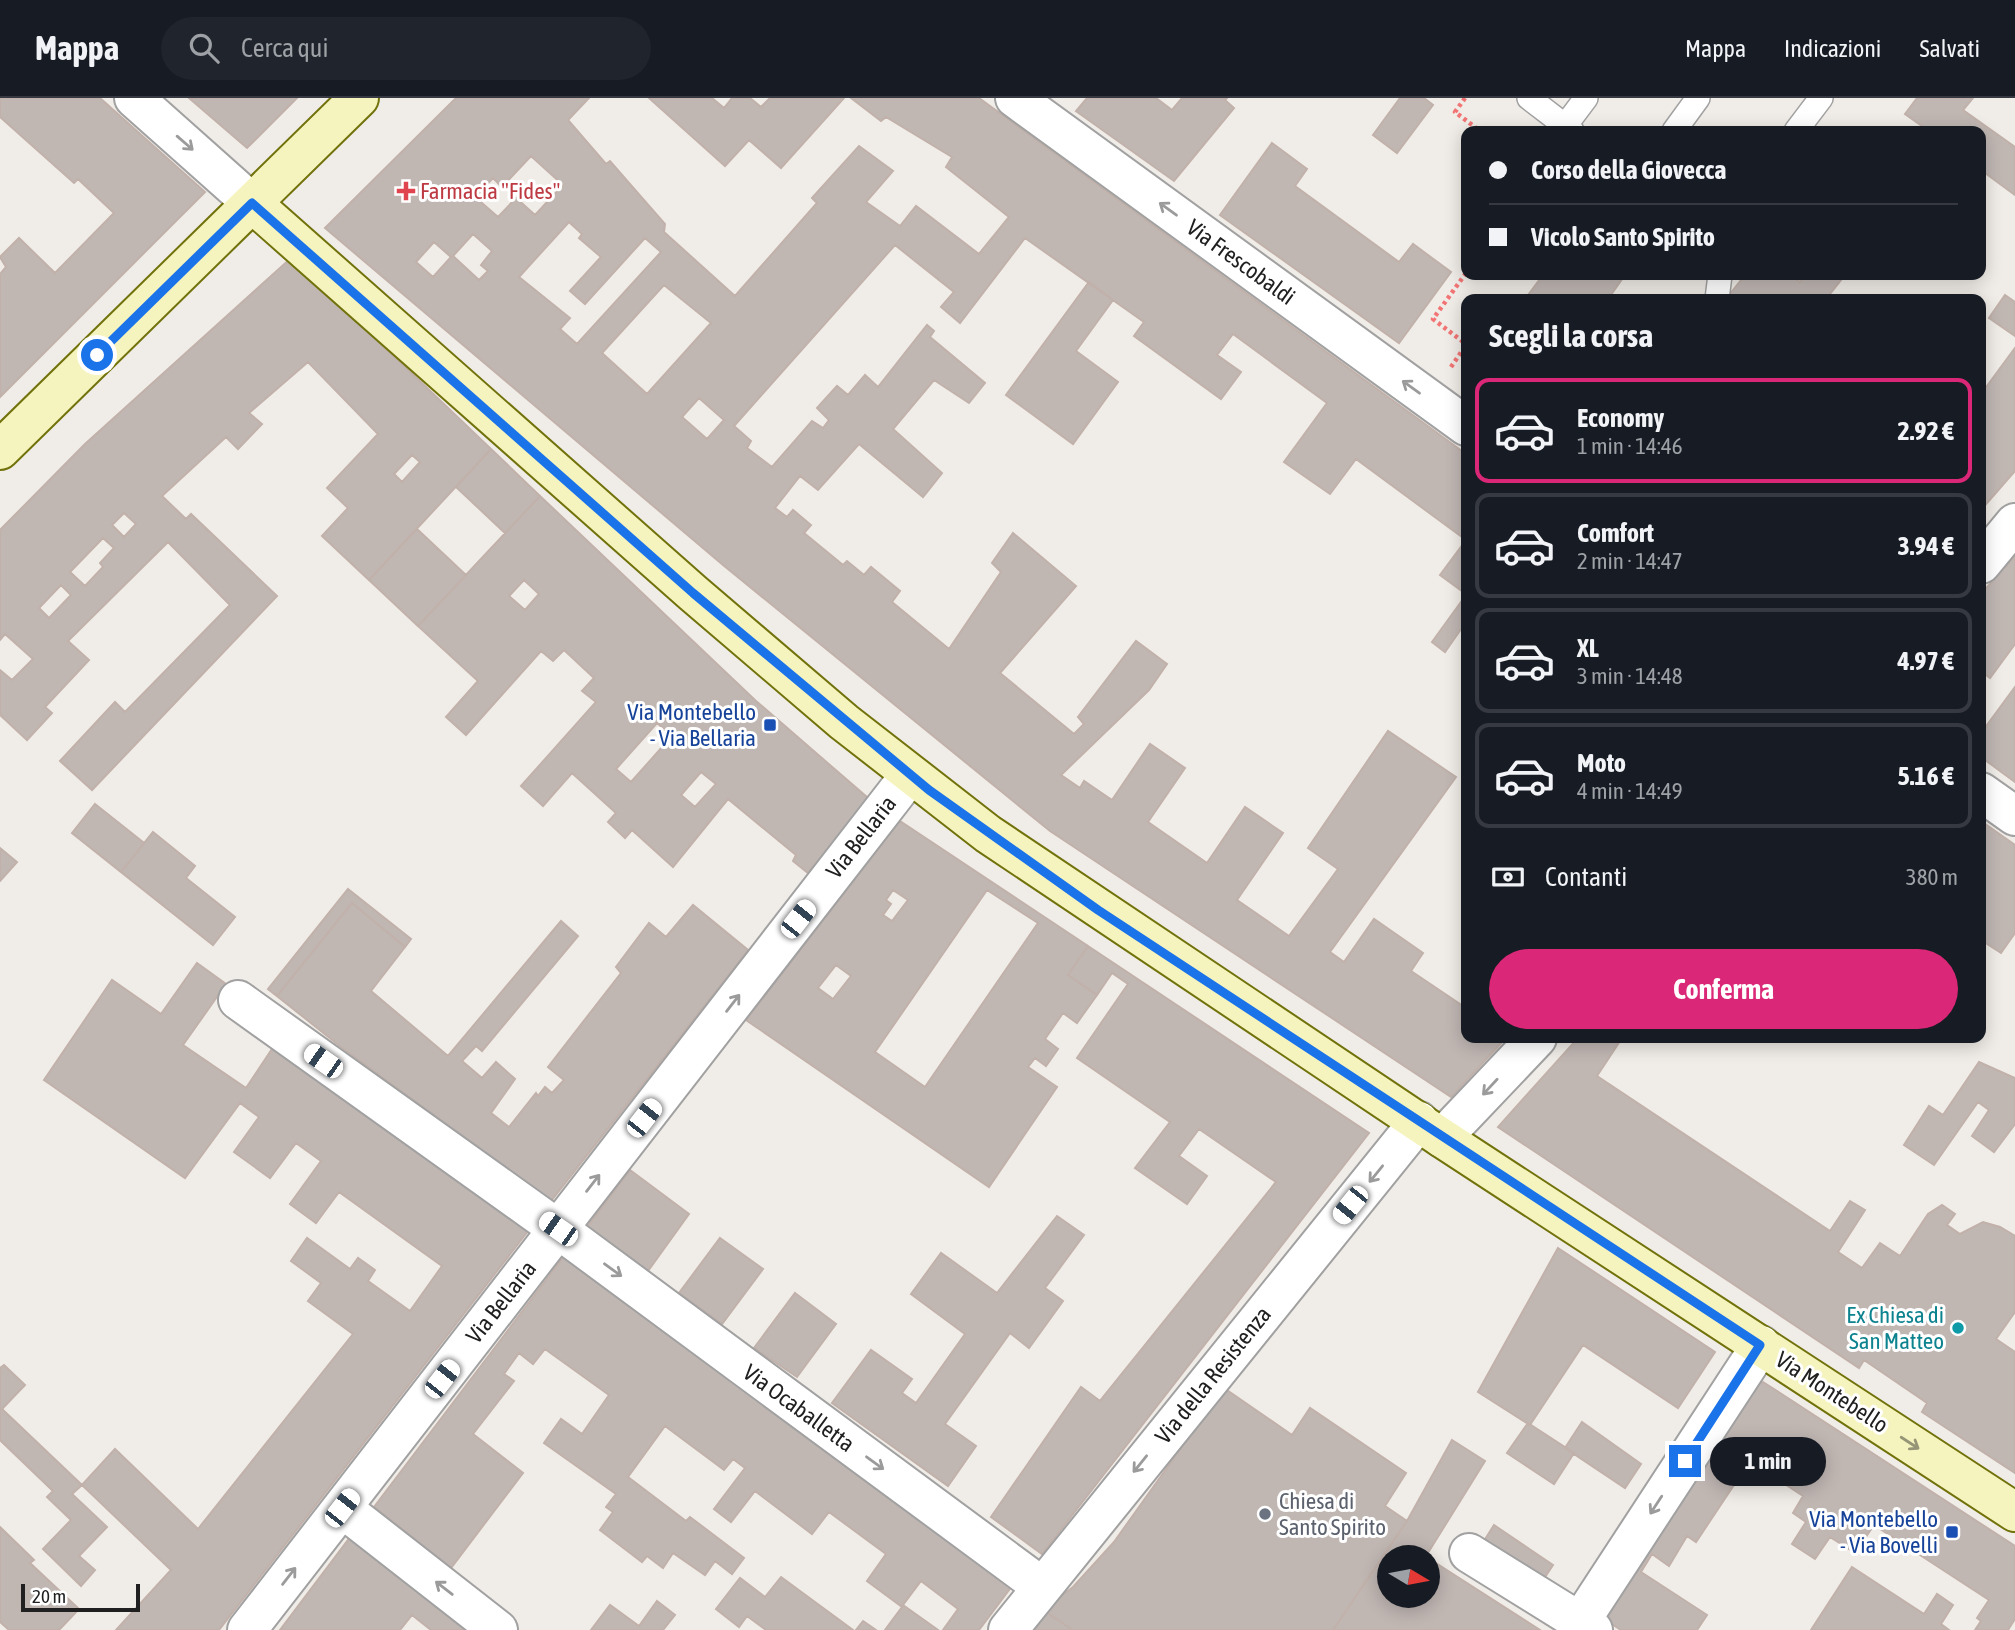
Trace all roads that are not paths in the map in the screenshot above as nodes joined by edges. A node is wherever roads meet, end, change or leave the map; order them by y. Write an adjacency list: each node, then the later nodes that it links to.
1 (134, 98): 12 (street, one-way to 12)
2 (359, 98): 12 (street)
3 (1015, 98): 13 (street, Via Frescobaldi, one-way to 3)
4 (1530, 98): 8 (lane)
5 (1586, 98): 9 (lane)
6 (1698, 98): 10 (lane)
7 (1821, 98): 11 (lane)
8 (1564, 126)
9 (1570, 126)
10 (1678, 126)
11 (1800, 126)
12 (252, 203): 14 (street); 17 (street, Via Montebello)
13 (1461, 422)
14 (0, 450)
15 (2015, 523): 16 (street)
16 (1986, 558)
17 (910, 775): 22 (street, Via Montebello); 23 (street, Via Bellaria, one-way to 17)
18 (1986, 796): 19 (street)
19 (2015, 816)
20 (238, 1000): 23 (street, Via Ocaballetta)
21 (1531, 1043): 22 (street, Via della Resistenza, one-way to 22)
22 (1430, 1129): 24 (street, Via Montebello); 28 (street, Via della Resistenza, one-way to 28)
23 (558, 1229): 25 (street, Via Bellaria); 28 (street, Via Ocaballetta, one-way to 28)
24 (1760, 1345): 26 (street, Via Montebello, one-way to 26); 29 (street, one-way to 29)
25 (342, 1508): 30 (street, Via Bellaria, one-way to 25); 31 (street, one-way to 25)
26 (2015, 1512)
27 (1469, 1553): 29 (street)
28 (1041, 1586): 32 (street, Via della Resistenza)
29 (1587, 1626)
30 (247, 1630)
31 (498, 1630)
32 (1009, 1630)

